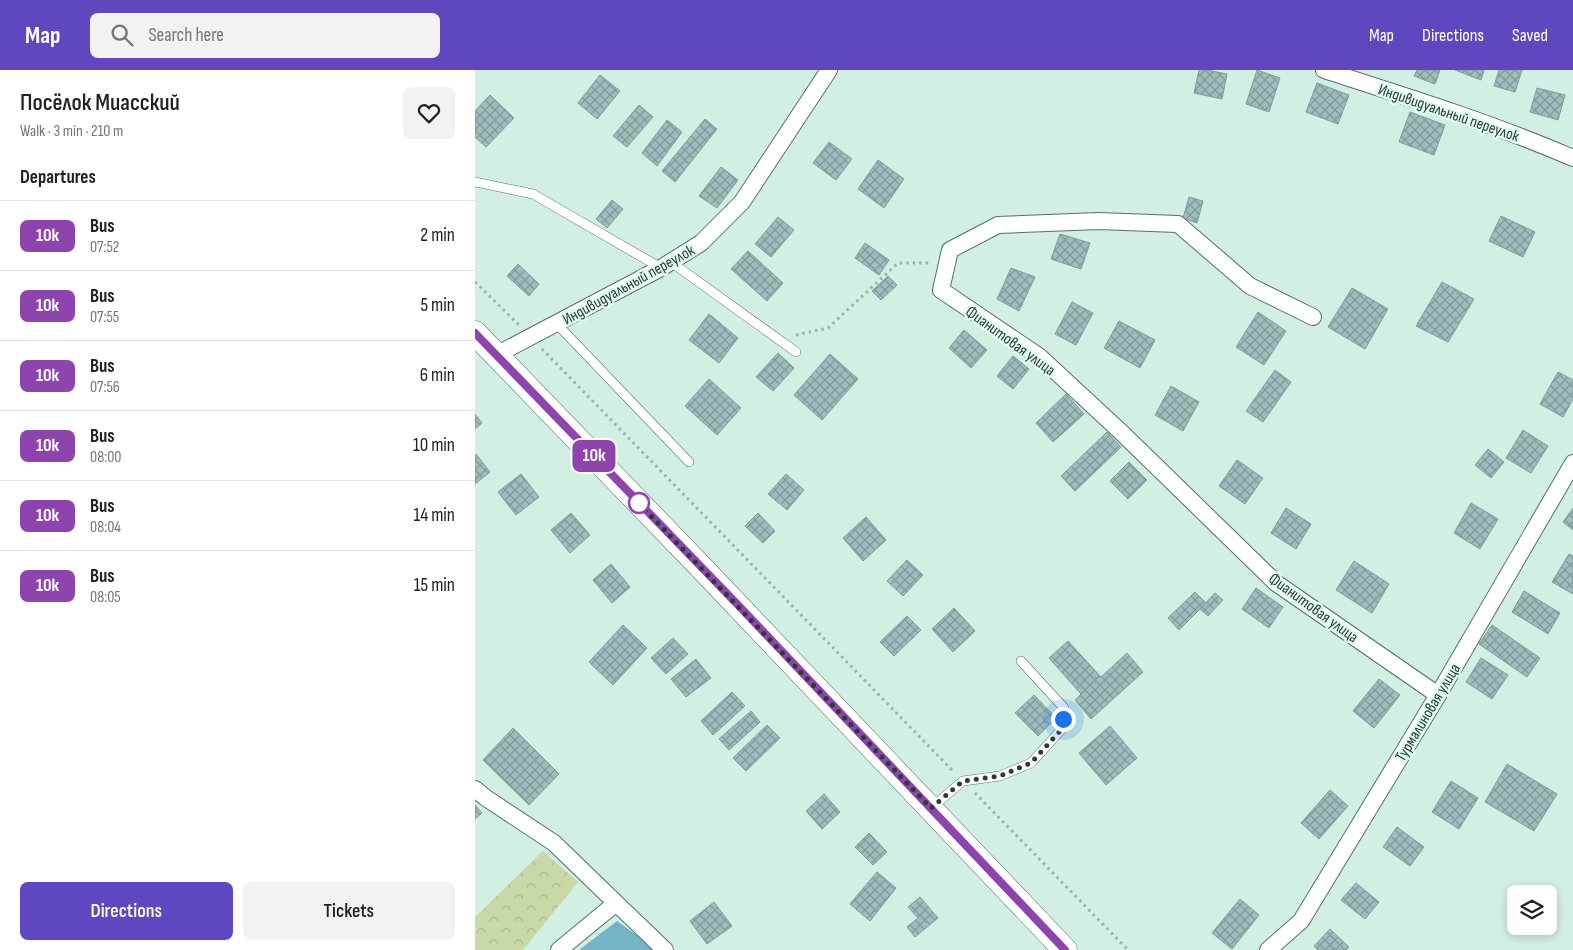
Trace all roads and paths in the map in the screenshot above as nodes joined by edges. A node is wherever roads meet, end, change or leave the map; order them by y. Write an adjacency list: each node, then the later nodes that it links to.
1 (829, 70): 6 (street, Индивидуальный переулок)
2 (1324, 70): 3 (street, Индивидуальный переулок)
3 (1573, 158)
4 (475, 182): 6 (lane)
5 (947, 264): 8 (street, Фианитовая улица); 12 (path); 18 (street, Фианитовая улица)
6 (666, 265): 9 (street, Индивидуальный переулок); 12 (lane)
7 (475, 282): 11 (path)
8 (1313, 317)
9 (556, 323): 11 (street, Индивидуальный переулок); 15 (lane)
10 (475, 333): 14 (main road)
11 (530, 337): 14 (street, Индивидуальный переулок); 19 (path)
12 (778, 339): 13 (lane)
13 (796, 352)
14 (496, 355): 21 (main road)
15 (689, 462)
16 (1573, 463): 18 (street, Турмалиновая улица)
17 (1021, 661): 19 (lane)
18 (1438, 695): 27 (street, Турмалиновая улица)
19 (963, 781): 21 (lane); 26 (path)
20 (475, 789): 22 (street)
21 (931, 808): 25 (main road)
22 (616, 904): 23 (street); 24 (street)
23 (559, 950)
24 (665, 950)
25 (1065, 950)
26 (1128, 950)
27 (1268, 950)

